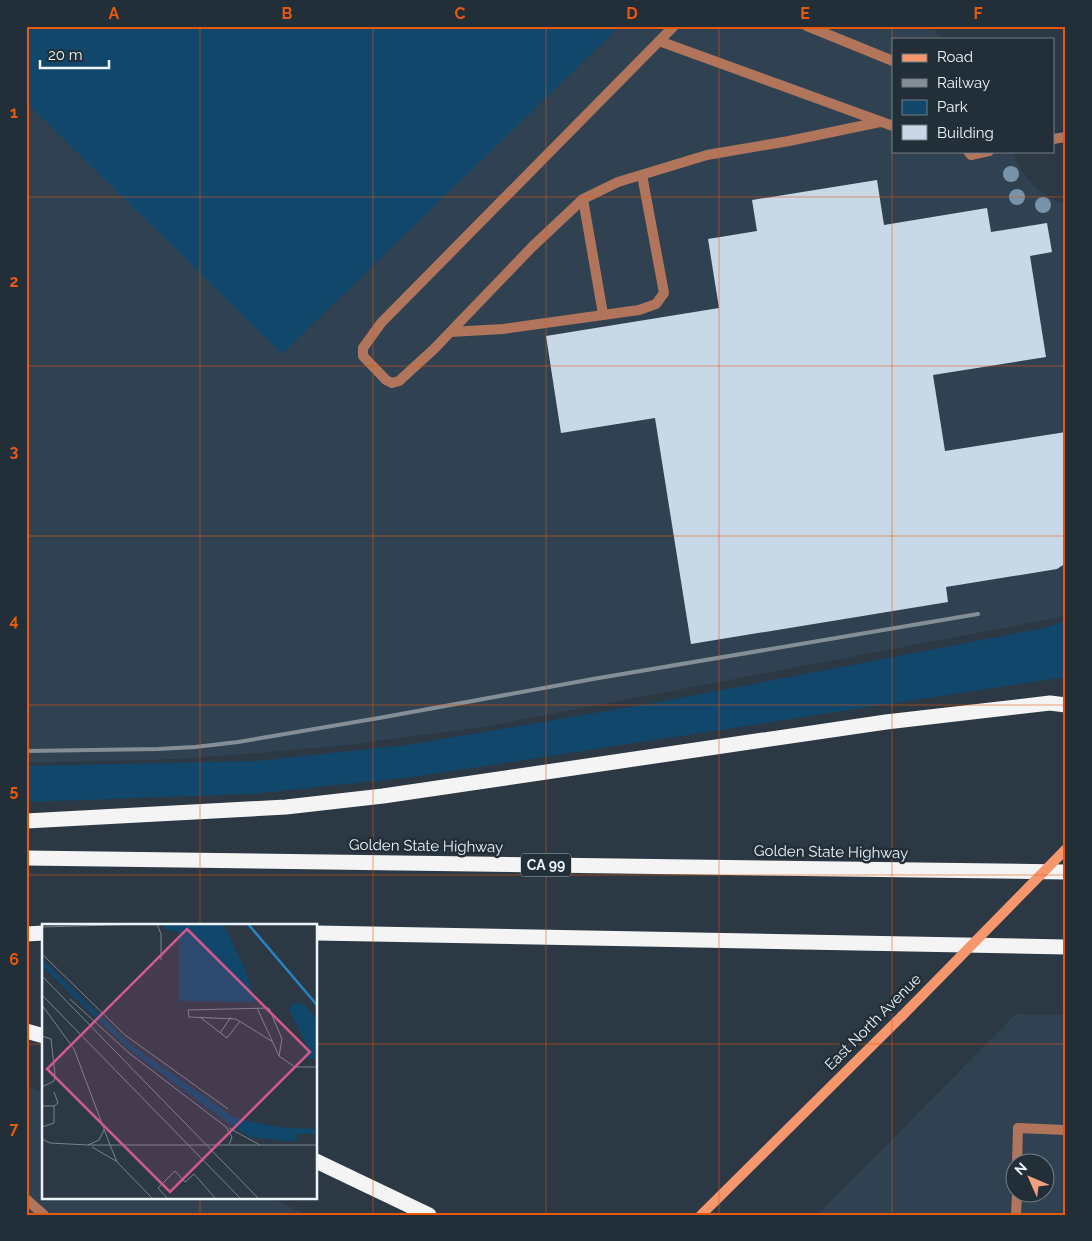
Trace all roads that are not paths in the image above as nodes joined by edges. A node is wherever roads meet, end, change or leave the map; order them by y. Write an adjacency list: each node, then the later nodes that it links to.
1 (674, 26): 3 (lane)
2 (807, 26): 4 (lane)
3 (659, 41): 5 (lane); 10 (lane)
4 (892, 61)
5 (880, 122): 6 (lane); 7 (lane)
6 (892, 126)
7 (642, 175): 8 (lane); 9 (lane)
8 (583, 199): 9 (lane); 10 (lane)
9 (603, 314): 10 (lane)
10 (450, 332)
11 (1066, 699): 12 (highway)
12 (1050, 703): 13 (highway); 14 (highway)
13 (1066, 705)
14 (26, 821)
15 (1066, 849): 30 (street, East North Avenue, bridge)
16 (26, 858): 17 (highway, Golden State Highway / CA 99)
17 (1066, 872)
18 (318, 933): 21 (highway)
19 (26, 934): 20 (highway)
20 (42, 934)
21 (1066, 947)
22 (26, 1031): 23 (highway)
23 (42, 1035)
24 (1066, 1130): 25 (lane)
25 (1018, 1154)
26 (318, 1162): 29 (highway)
27 (26, 1199): 28 (lane)
28 (44, 1215)
29 (429, 1215)
30 (701, 1215)

